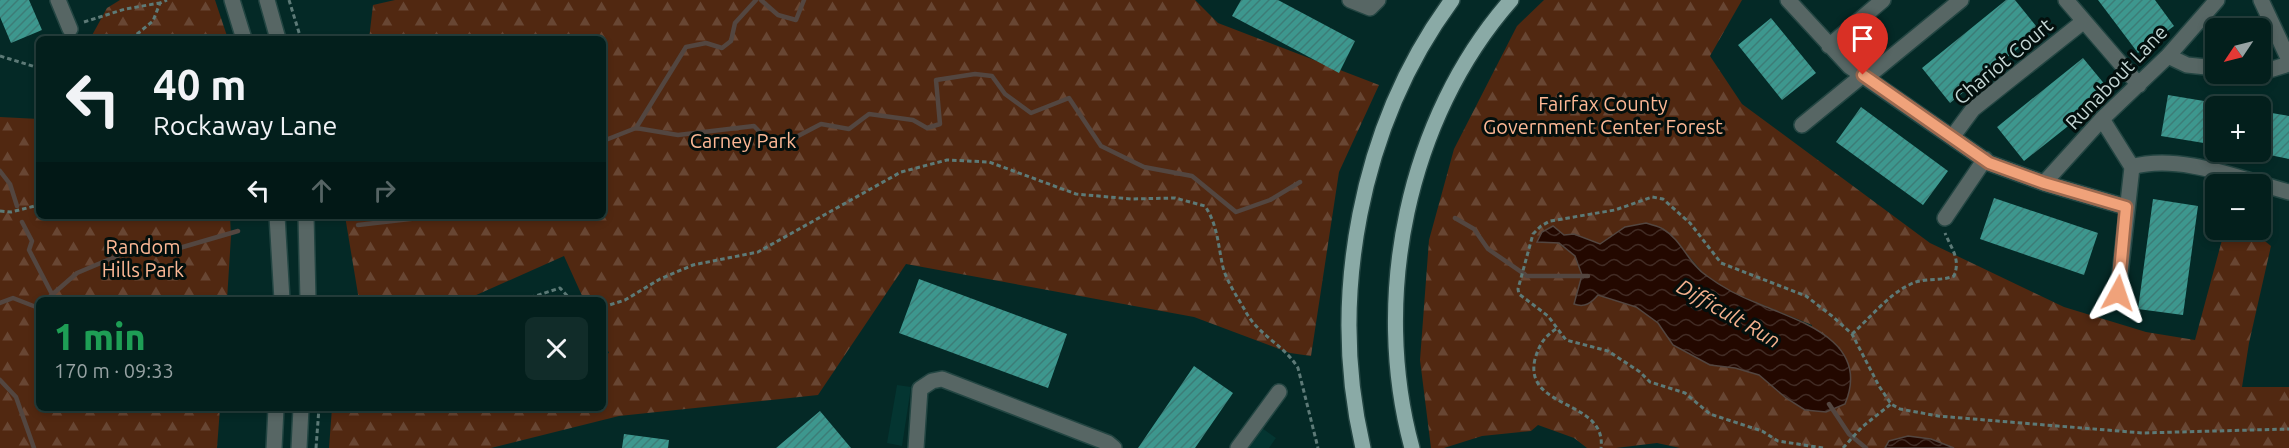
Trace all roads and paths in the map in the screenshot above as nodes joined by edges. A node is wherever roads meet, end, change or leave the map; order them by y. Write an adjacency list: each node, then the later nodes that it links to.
1 (58, 0): 18 (street)
2 (167, 0): 16 (path)
3 (232, 0): 20 (street)
4 (267, 0): 21 (street)
5 (289, 0): 22 (path)
6 (1350, 0): 7 (street)
7 (1378, 0)
8 (1452, 0): 66 (main road)
9 (1511, 0): 67 (main road)
10 (1788, 0): 23 (street)
11 (1883, 0): 23 (street)
12 (1961, 0): 30 (street)
13 (2066, 0): 17 (street)
14 (2217, 0): 25 (street, Runabout Lane)
15 (2261, 0): 26 (street)
16 (160, 3): 18 (path); 19 (path)
17 (2084, 21): 31 (street); 34 (street, Chariot Court)
18 (70, 29)
19 (135, 36)
20 (243, 36)
21 (277, 36)
22 (300, 36)
23 (1829, 46): 30 (street)
24 (0, 56): 28 (path)
25 (2168, 56): 27 (street); 31 (street, Runabout Lane)
26 (2289, 62): 29 (street)
27 (2205, 66)
28 (36, 67)
29 (2271, 69)
30 (1865, 76): 33 (street); 34 (street)
31 (2139, 85): 32 (street, Runabout Lane)
32 (2102, 119): 36 (street); 37 (street, Runabout Lane)
33 (1802, 125)
34 (1953, 136): 35 (street)
35 (1985, 159): 37 (street); 42 (street)
36 (2132, 167): 38 (street); 40 (street)
37 (2044, 183): 40 (street)
38 (2289, 192)
39 (36, 206): 41 (path)
40 (2126, 207): 45 (street)
41 (0, 211)
42 (1945, 218): 52 (path)
43 (277, 219): 46 (street)
44 (306, 219): 47 (street)
45 (2118, 293)
46 (282, 297)
47 (308, 297)
48 (532, 297): 49 (path)
49 (568, 297)
50 (606, 306): 65 (path)
51 (1556, 329): 52 (path); 68 (path); 69 (path)
52 (1852, 334): 54 (path)
53 (1280, 392): 64 (street)
54 (1891, 404): 58 (path); 70 (path)
55 (276, 411): 59 (street)
56 (302, 411): 60 (street)
57 (319, 411): 61 (path)
58 (2289, 429)
59 (274, 448)
60 (299, 448)
61 (316, 448)
62 (916, 448): 63 (street)
63 (1114, 448)
64 (1238, 448)
65 (1318, 448)
66 (1363, 448)
67 (1412, 448)
68 (1601, 448)
69 (1823, 448)
70 (1843, 448)

